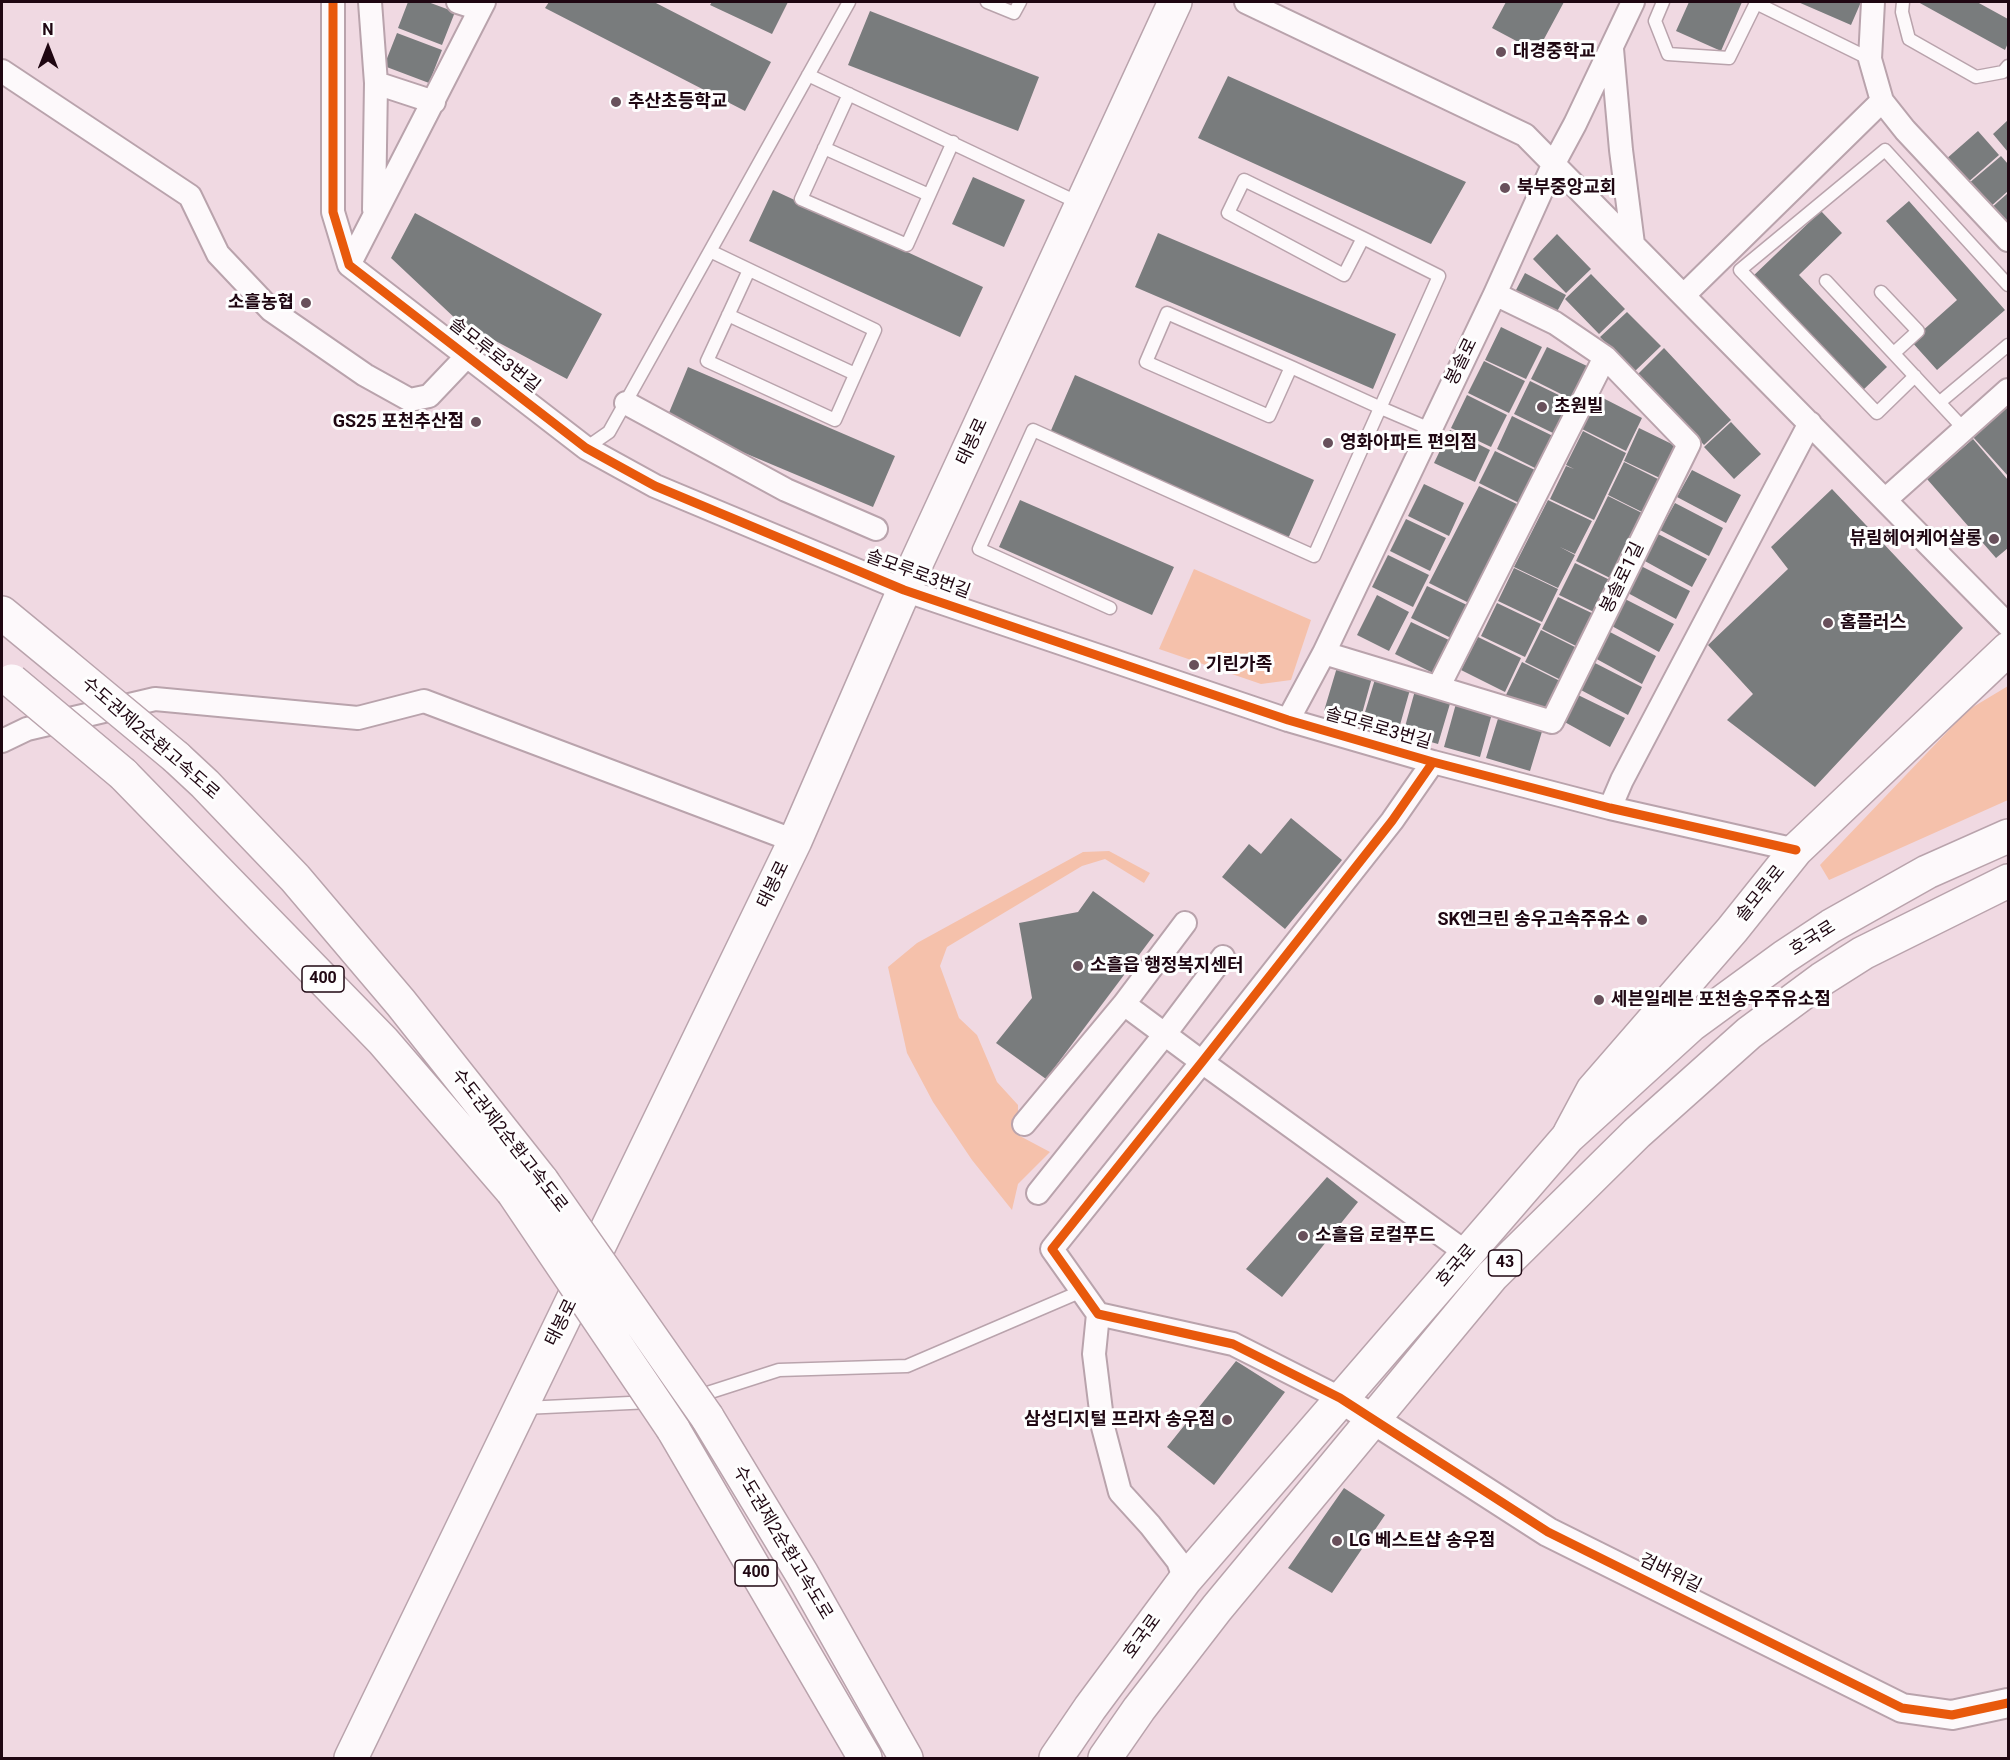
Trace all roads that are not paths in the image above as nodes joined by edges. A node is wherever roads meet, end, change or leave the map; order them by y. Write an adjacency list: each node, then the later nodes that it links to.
1 (333, 2): 33 (street)
2 (370, 2): 19 (street)
3 (458, 2): 13 (street)
4 (849, 2): 18 (lane)
5 (987, 2): 6 (lane)
6 (1020, 2)
7 (1175, 2): 27 (main road, 태봉로)
8 (1246, 2): 25 (street)
9 (1633, 2): 14 (street, 봉솔로)
10 (1663, 2): 15 (lane)
11 (1873, 2): 15 (street)
12 (1903, 2): 16 (lane)
13 (482, 5): 22 (street)
14 (1612, 47): 25 (street, 봉솔로); 31 (street)
15 (1870, 59): 21 (street)
16 (2008, 66)
17 (2, 71): 43 (street)
18 (808, 75): 20 (lane); 32 (lane)
19 (376, 83): 22 (street); 28 (street)
20 (849, 94): 23 (lane); 24 (lane)
21 (1882, 101): 30 (street); 39 (street)
22 (434, 102): 28 (street)
23 (952, 142): 26 (lane); 27 (lane)
24 (824, 148): 26 (lane); 26 (lane)
25 (1554, 163): 31 (street); 38 (street, 봉솔로)
26 (929, 195)
27 (1082, 204): 58 (main road, 태봉로)
28 (374, 215): 33 (street)
29 (1363, 238): 29 (lane); 51 (lane)
30 (2008, 240)
31 (1634, 244): 39 (street)
32 (710, 251): 34 (lane); 50 (lane)
33 (349, 265): 43 (street, 솔모루로3번길)
34 (749, 270): 40 (lane); 46 (lane)
35 (1826, 281): 42 (lane)
36 (2008, 285): 47 (lane)
37 (1881, 292): 42 (lane)
38 (1495, 294): 44 (street, 봉솔로1길); 53 (street, 봉솔로)
39 (1684, 295): 52 (street)
40 (728, 315): 46 (lane); 46 (lane)
41 (2008, 345): 49 (lane)
42 (1894, 353): 47 (lane)
43 (466, 356): 55 (street, 솔모루로3번길)
44 (1605, 357): 65 (street); 65 (street, 봉솔로1길)
45 (1291, 367): 45 (lane); 51 (lane)
46 (855, 374)
47 (1915, 376): 49 (lane)
48 (2008, 390): 54 (street)
49 (1940, 402): 54 (lane)
50 (626, 403): 55 (lane); 57 (street)
51 (1381, 408): 53 (lane); 59 (lane)
52 (1810, 423): 56 (street); 69 (street)
53 (1430, 429): 63 (street, 봉솔로)
54 (1964, 429): 56 (street)
55 (586, 448): 58 (street, 솔모루로3번길)
56 (1885, 500): 61 (street)
57 (876, 529)
58 (904, 590): 66 (street, 솔모루로3번길); 70 (main road, 태봉로)
59 (1110, 608)
60 (2, 613): 81 (main road, 수도권제2순환고속도로 / 400, bridge)
61 (2008, 625)
62 (2008, 649): 72 (main road, 솔모루로)
63 (1324, 653): 65 (street, 봉솔로1길); 66 (street, 봉솔로)
64 (7, 677): 81 (main road, 수도권제2순환고속도로 / 400, bridge)
65 (1438, 686)
66 (1288, 720): 68 (street, 솔모루로3번길)
67 (2, 741): 70 (street)
68 (1433, 762): 69 (street, 솔모루로3번길); 78 (street)
69 (1611, 808): 72 (street, 솔모루로3번길)
70 (795, 841): 87 (main road, 태봉로)
71 (2006, 843): 80 (main road, 호국로 / 43)
72 (1796, 850): 80 (main road, 솔모루로)
73 (2008, 881): 89 (main road, 호국로 / 43)
74 (1185, 923): 76 (street)
75 (1223, 957): 77 (street)
76 (1124, 1004): 77 (street); 79 (street)
77 (1165, 1034): 78 (street); 82 (street)
78 (1202, 1062): 83 (street); 84 (street)
79 (1024, 1124)
80 (1568, 1137): 83 (main road, 호국로 / 43)
81 (527, 1186): 88 (main road, 수도권제2순환고속도로 / 400, bridge)
82 (1038, 1192)
83 (1468, 1254): 86 (main road, 호국로 / 43)
84 (1082, 1291): 85 (street); 88 (lane)
85 (1098, 1314): 86 (street); 90 (street)
86 (1340, 1398): 89 (street, 검바위길); 90 (main road, 호국로 / 43)
87 (521, 1409): 88 (lane); 92 (main road, 태봉로)
88 (683, 1412): 93 (main road, 수도권제2순환고속도로 / 400); 94 (main road, 수도권제2순환고속도로 / 400)
89 (1372, 1420): 91 (street, 검바위길); 96 (main road, 호국로 / 43)
90 (1185, 1580): 95 (main road, 호국로 / 43)
91 (2008, 1703)
92 (351, 1758)
93 (865, 1758)
94 (906, 1758)
95 (1056, 1758)
96 (1105, 1758)

